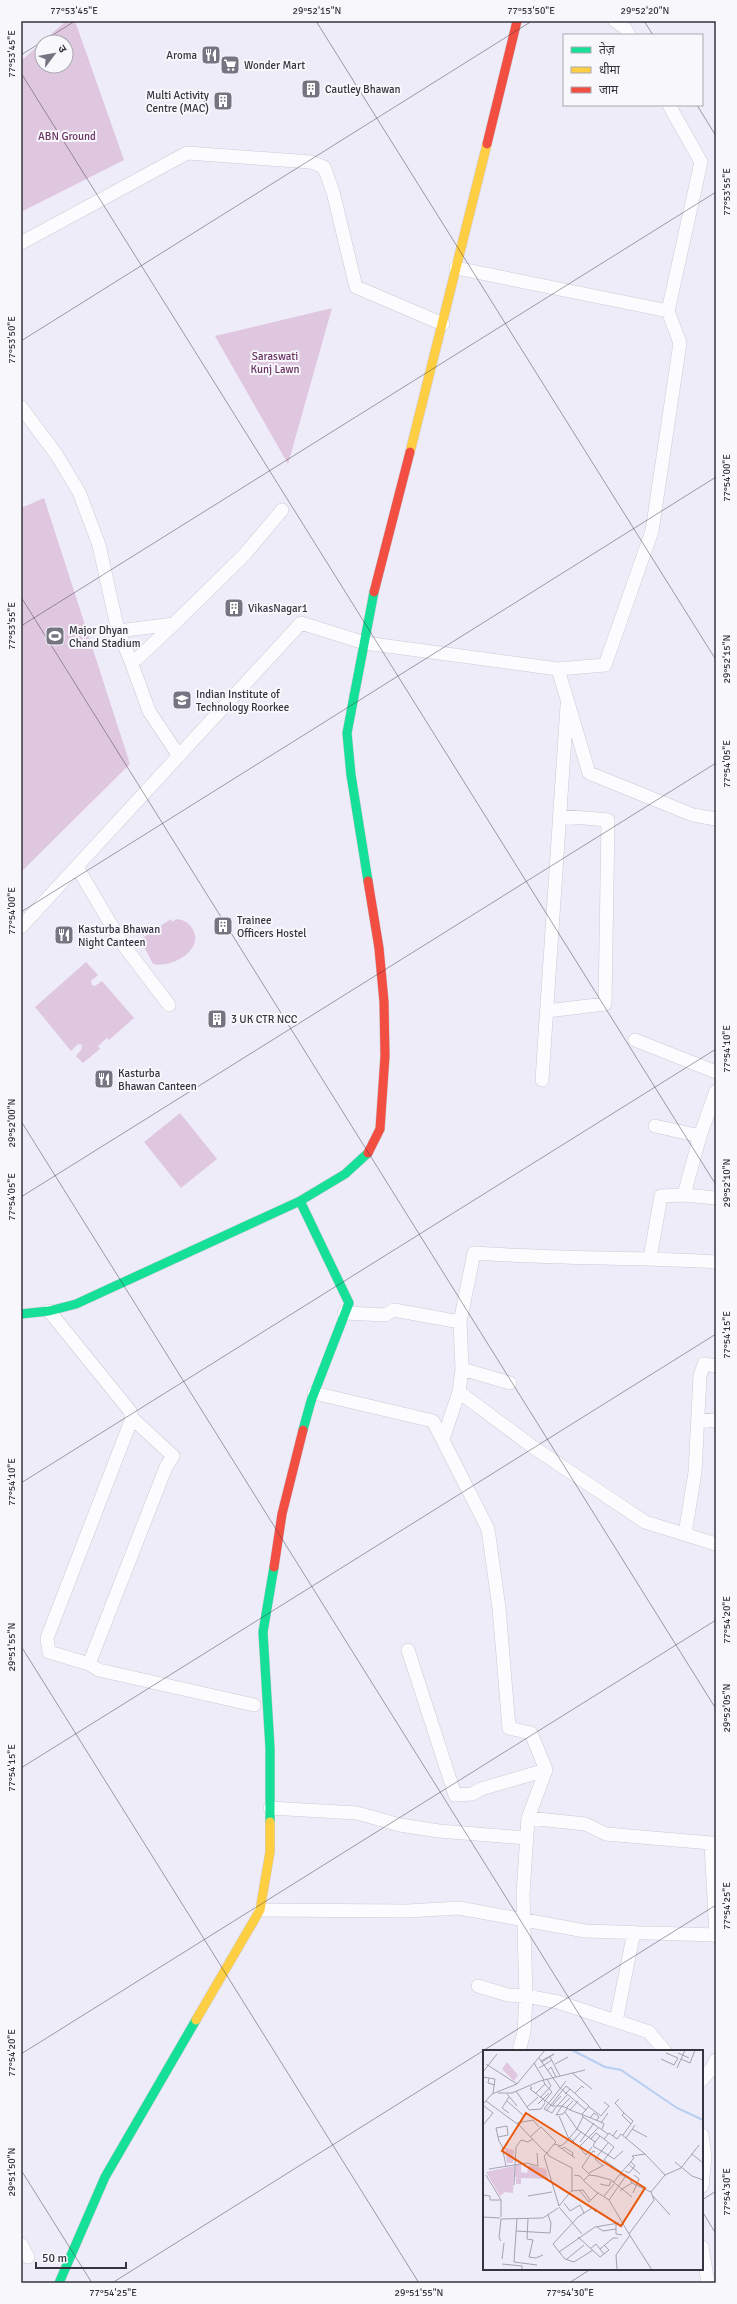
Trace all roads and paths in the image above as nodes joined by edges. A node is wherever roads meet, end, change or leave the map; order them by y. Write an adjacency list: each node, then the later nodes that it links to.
1 (517, 21): 6 (street)
2 (614, 21): 3 (street)
3 (628, 34)
4 (670, 106): 7 (street)
5 (21, 243): 8 (street)
6 (456, 268): 7 (street); 8 (street)
7 (668, 311): 15 (street)
8 (443, 324): 13 (street)
9 (21, 407): 12 (street)
10 (282, 510): 11 (street)
11 (174, 624): 12 (street); 14 (street)
12 (118, 631): 14 (street)
13 (365, 643): 15 (street); 17 (street); 32 (street)
14 (130, 659): 17 (street)
15 (558, 669): 16 (street)
16 (567, 696): 18 (street); 19 (street)
17 (179, 756): 20 (street)
18 (560, 816): 23 (street); 23 (street)
19 (716, 819)
20 (77, 867): 21 (street); 22 (street)
21 (21, 927)
22 (169, 1005)
23 (547, 1011): 26 (street)
24 (635, 1040): 25 (street)
25 (716, 1072)
26 (542, 1080)
27 (716, 1091): 29 (street)
28 (655, 1126): 29 (street)
29 (700, 1136): 30 (street)
30 (684, 1195): 31 (street); 33 (street)
31 (716, 1198)
32 (300, 1201): 35 (street); 36 (street)
33 (650, 1258): 34 (street); 38 (street)
34 (716, 1262)
35 (49, 1312): 37 (street); 44 (street)
36 (344, 1313): 38 (street); 43 (street)
37 (21, 1314)
38 (460, 1322): 40 (street)
39 (716, 1366): 45 (street)
40 (462, 1369): 41 (street); 42 (street)
41 (510, 1383)
42 (459, 1392): 47 (street); 48 (street)
43 (314, 1393): 47 (street); 54 (street)
44 (132, 1418): 51 (street); 51 (street)
45 (698, 1419): 46 (street); 48 (street)
46 (716, 1421)
47 (443, 1439): 53 (street)
48 (684, 1534): 49 (street)
49 (716, 1544)
50 (408, 1650): 53 (street)
51 (89, 1664): 52 (street)
52 (254, 1705)
53 (546, 1770): 55 (street)
54 (270, 1808): 56 (street); 58 (street)
55 (528, 1818): 56 (street); 57 (street)
56 (526, 1838): 59 (street)
57 (713, 1843): 61 (street)
58 (260, 1910): 59 (street); 75 (street)
59 (523, 1920): 60 (street); 63 (street)
60 (634, 1932): 61 (street); 64 (street)
61 (716, 1936)
62 (478, 1986): 63 (street)
63 (526, 1996): 64 (street); 65 (street)
64 (616, 2021): 66 (street)
65 (519, 2050)
66 (664, 2050)
67 (716, 2060): 68 (street)
68 (703, 2079)
69 (703, 2138): 70 (street)
70 (708, 2156): 71 (street)
71 (703, 2181)
72 (21, 2244): 74 (street)
73 (703, 2253): 76 (street)
74 (28, 2257)
75 (59, 2283)
76 (708, 2283)

